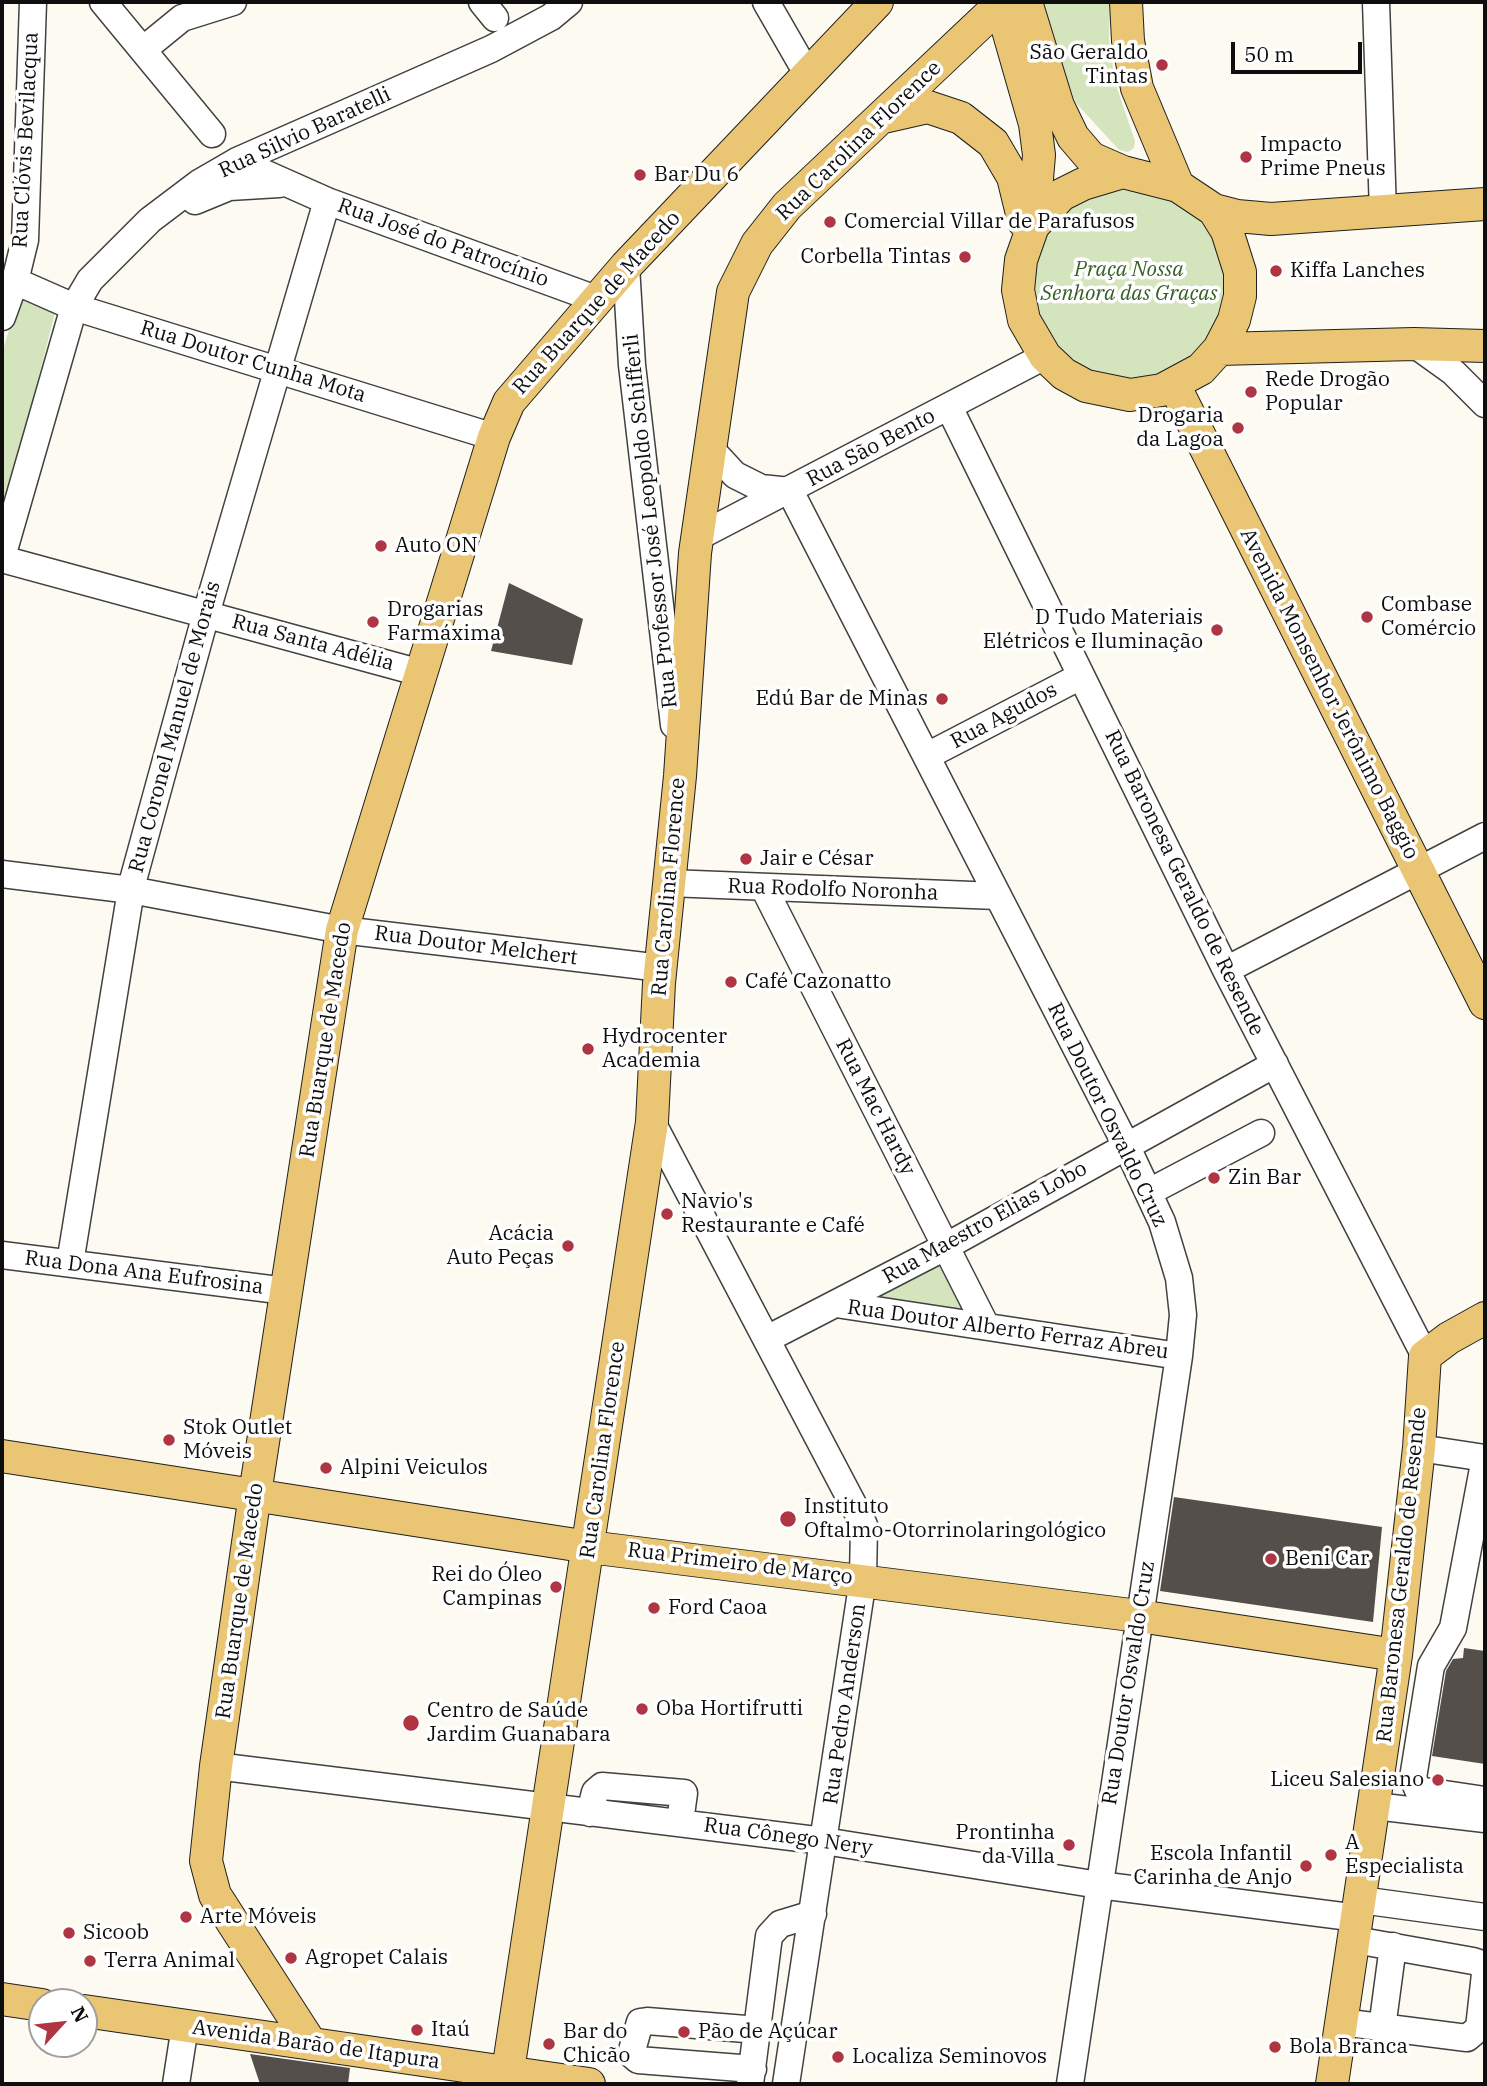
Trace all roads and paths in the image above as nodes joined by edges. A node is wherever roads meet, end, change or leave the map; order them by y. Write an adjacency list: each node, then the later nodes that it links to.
1 (33, 2): 25 (street, Rua Clóvis Bevilacqua)
2 (103, 2): 11 (street)
3 (233, 2): 10 (street)
4 (569, 2): 15 (street, Rua Silvio Baratelli)
5 (766, 2): 12 (street)
6 (877, 2): 12 (main road, Rua Buarque de Macedo)
7 (1007, 2): 13 (main road, Rua Carolina Florence); 16 (main road); 24 (main road)
8 (1126, 2): 18 (main road)
9 (1376, 2): 22 (street)
10 (190, 10): 11 (street)
11 (144, 49): 14 (street)
12 (808, 75): 26 (main road, Rua Buarque de Macedo)
13 (882, 117): 24 (main road); 40 (main road, Rua Carolina Florence)
14 (212, 134)
15 (237, 161): 17 (street, Rua José do Patrocínio); 23 (street, Rua Silvio Baratelli)
16 (1123, 172): 18 (main road); 24 (main road)
17 (291, 186): 19 (street, Rua José do Patrocínio); 23 (street, Rua José do Patrocínio)
18 (1178, 186): 21 (main road)
19 (327, 201): 28 (street, Rua José do Patrocínio); 35 (street, Rua Coronel Manuel de Morais)
20 (1485, 204): 22 (main road)
21 (1214, 210): 22 (main road); 33 (main road)
22 (1383, 212)
23 (150, 220): 29 (street, Rua Silvio Baratelli)
24 (1029, 234): 34 (main road)
25 (13, 239): 27 (street, Rua Clóvis Bevilacqua)
26 (626, 266): 28 (main road, Rua Buarque de Macedo); 48 (street, Rua Professor José Leopoldo Schifferli)
27 (15, 281): 29 (street, Rua Doutor Cunha Mota); 30 (street, Rua Clóvis Bevilacqua)
28 (596, 299): 39 (main road, Rua Buarque de Macedo)
29 (74, 307): 35 (street, Rua Doutor Cunha Mota); 43 (street)
30 (2, 317)
31 (1414, 344): 32 (main road); 33 (main road); 37 (street)
32 (1485, 346)
33 (1219, 349): 36 (main road)
34 (1045, 356): 36 (main road); 38 (street, Rua São Bento)
35 (276, 369): 39 (street, Rua Doutor Cunha Mota); 44 (street, Rua Coronel Manuel de Morais)
36 (1174, 385): 50 (main road, Avenida Monsenhor Jerônimo Baggio)
37 (1485, 404)
38 (949, 407): 41 (street, Rua São Bento); 46 (street, Rua Baronesa Geraldo de Resende)
39 (494, 437): 45 (main road, Rua Buarque de Macedo)
40 (709, 447): 41 (street); 42 (main road, Rua Carolina Florence)
41 (790, 491): 42 (street, Rua São Bento); 47 (street, Rua Doutor Osvaldo Cruz)
42 (696, 538): 48 (main road, Rua Carolina Florence)
43 (2, 558): 44 (street, Rua Santa Adélia)
44 (206, 614): 45 (street, Rua Santa Adélia); 54 (street, Rua Coronel Manuel de Morais)
45 (421, 673): 56 (main road, Rua Buarque de Macedo)
46 (1081, 676): 47 (street, Rua Agudos); 58 (street, Rua Baronesa Geraldo de Resende)
47 (926, 756): 55 (street, Rua Doutor Osvaldo Cruz)
48 (680, 776): 52 (main road, Rua Carolina Florence)
49 (1485, 836): 50 (street)
50 (1418, 871): 58 (street); 59 (main road, Avenida Monsenhor Jerônimo Baggio)
51 (2, 874): 54 (street, Rua Doutor Melchert)
52 (669, 883): 53 (street, Rua Rodolfo Noronha); 57 (main road, Rua Carolina Florence)
53 (764, 888): 55 (street, Rua Rodolfo Noronha); 65 (street, Rua Mac Hardy)
54 (131, 890): 56 (street, Rua Doutor Melchert); 67 (street, Rua Coronel Manuel de Morais)
55 (997, 895): 63 (street, Rua Doutor Osvaldo Cruz)
56 (342, 930): 57 (street, Rua Doutor Melchert); 68 (main road, Rua Buarque de Macedo)
57 (661, 968): 61 (main road, Rua Carolina Florence)
58 (1226, 971): 60 (street, Rua Baronesa Geraldo de Resende)
59 (1485, 1003)
60 (1275, 1064): 63 (street, Rua Maestro Elias Lobo); 73 (street, Rua Baronesa Geraldo de Resende)
61 (652, 1122): 72 (street, Rua Pedro Anderson); 79 (main road, Rua Carolina Florence)
62 (1261, 1133): 64 (street)
63 (1126, 1145): 64 (street, Rua Doutor Osvaldo Cruz); 65 (street, Rua Maestro Elias Lobo)
64 (1149, 1192): 74 (street, Rua Doutor Osvaldo Cruz)
65 (946, 1247): 69 (street, Rua Maestro Elias Lobo); 71 (street, Rua Mac Hardy)
66 (2, 1255): 67 (street, Rua Dona Ana Eufrosina)
67 (70, 1264): 68 (street, Rua Dona Ana Eufrosina)
68 (286, 1291): 78 (main road, Rua Buarque de Macedo)
69 (836, 1304): 71 (street, Rua Doutor Alberto Ferraz Abreu); 72 (street, Rua Maestro Elias Lobo)
70 (1485, 1318): 73 (main road)
71 (986, 1326): 74 (street, Rua Doutor Alberto Ferraz Abreu)
72 (767, 1339): 80 (street, Rua Pedro Anderson)
73 (1437, 1347): 75 (main road, Rua Baronesa Geraldo de Resende)
74 (1179, 1356): 81 (street, Rua Doutor Osvaldo Cruz)
75 (1419, 1448): 77 (street); 82 (main road, Rua Baronesa Geraldo de Resende)
76 (2, 1456): 78 (main road, Rua Primeiro de Março)
77 (1485, 1458): 84 (street)
78 (255, 1494): 79 (main road, Rua Primeiro de Março); 83 (main road, Rua Buarque de Macedo)
79 (589, 1547): 80 (main road, Rua Primeiro de Março); 87 (main road, Rua Carolina Florence)
80 (863, 1579): 81 (main road, Rua Primeiro de Março); 89 (street, Rua Pedro Anderson)
81 (1139, 1616): 82 (main road, Rua Primeiro de Março); 90 (street, Rua Doutor Osvaldo Cruz)
82 (1396, 1655): 85 (main road, Rua Baronesa Geraldo de Resende)
83 (216, 1766): 87 (street, Rua Cônego Nery); 103 (main road, Rua Buarque de Macedo)
84 (1415, 1785): 85 (street); 86 (street)
85 (1376, 1796): 88 (street); 93 (main road, Rua Baronesa Geraldo de Resende)
86 (1485, 1800)
87 (550, 1806): 89 (street, Rua Cônego Nery); 105 (main road, Rua Carolina Florence)
88 (1485, 1819)
89 (824, 1841): 90 (street, Rua Cônego Nery); 91 (street, Rua Pedro Anderson)
90 (1099, 1885): 93 (street, Rua Cônego Nery); 109 (street, Rua Doutor Osvaldo Cruz)
91 (813, 1914): 102 (street); 108 (street, Rua Pedro Anderson)
92 (1485, 1917): 93 (street)
93 (1358, 1920): 94 (street); 99 (main road, Rua Baronesa Geraldo de Resende)
94 (1393, 1946): 95 (street); 101 (street)
95 (1485, 1973): 101 (street)
96 (2, 1999): 97 (main road)
97 (28, 2003)
98 (98, 2013): 100 (main road, Avenida Barão de Itapura)
99 (1341, 2022): 101 (street); 110 (main road, Rua Baronesa Geraldo de Resende)
100 (185, 2026): 103 (main road, Avenida Barão de Itapura); 106 (street)
101 (1382, 2028)
102 (758, 2029): 104 (street); 104 (street)
103 (311, 2044): 105 (main road, Avenida Barão de Itapura)
104 (752, 2077)
105 (508, 2078): 107 (main road, Avenida Barão de Itapura)
106 (176, 2084)
107 (589, 2084)
108 (786, 2084)
109 (1070, 2084)
110 (1332, 2084)

